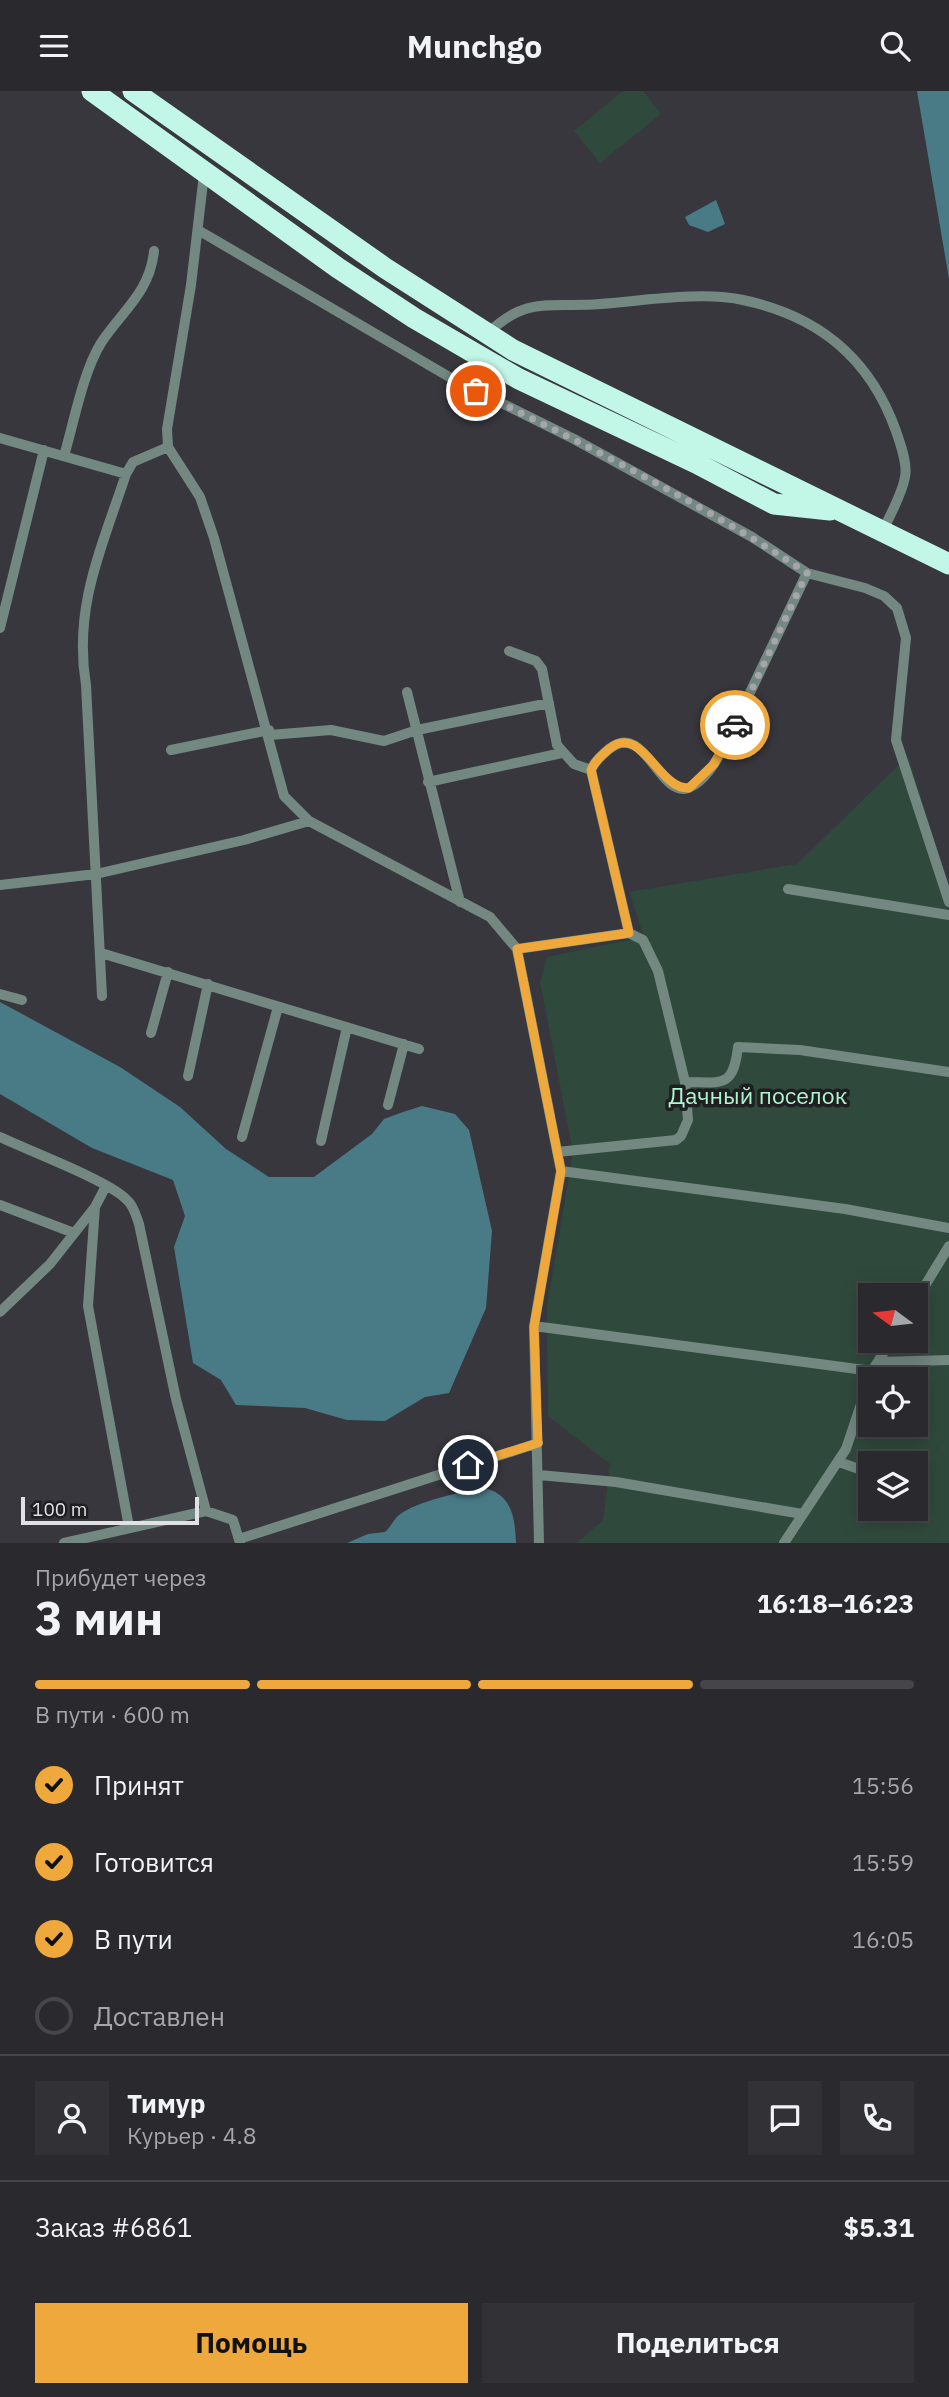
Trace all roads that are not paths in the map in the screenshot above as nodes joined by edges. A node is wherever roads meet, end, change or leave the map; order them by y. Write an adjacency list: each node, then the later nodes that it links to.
1 (92, 91): 3 (highway)
2 (133, 91): 5 (highway)
3 (204, 174): 4 (street); 7 (highway)
4 (198, 230): 12 (street); 19 (street)
5 (352, 244): 7 (highway); 8 (highway)
6 (155, 251): 14 (street)
7 (338, 268): 9 (highway)
8 (385, 268): 9 (highway); 10 (highway)
9 (370, 289): 16 (highway)
10 (487, 334): 16 (highway); 17 (street)
11 (0, 438): 13 (street)
12 (168, 447): 15 (street); 25 (street)
13 (44, 450): 14 (street); 20 (street)
14 (64, 456): 15 (street)
15 (126, 474): 31 (street)
16 (844, 512): 17 (highway)
17 (883, 531): 18 (highway)
18 (949, 564)
19 (807, 573): 28 (street); 35 (street)
20 (0, 628)
21 (509, 651): 23 (street)
22 (407, 692): 24 (street)
23 (549, 703): 24 (street); 27 (street)
24 (417, 730): 25 (street); 29 (street)
25 (269, 733): 26 (street); 30 (street)
26 (171, 750)
27 (562, 754): 28 (street); 29 (street)
28 (591, 770): 37 (street)
29 (428, 782): 34 (street)
30 (309, 821): 31 (street); 34 (street)
31 (96, 874): 32 (street); 39 (street)
32 (0, 885)
33 (788, 889): 36 (street)
34 (460, 902): 38 (street)
35 (949, 902)
36 (949, 915)
37 (629, 933): 38 (street); 52 (street)
38 (517, 949): 57 (street)
39 (101, 953): 40 (street); 43 (street)
40 (168, 972): 41 (street); 47 (street)
41 (208, 984): 45 (street); 51 (street)
42 (0, 994): 44 (street)
43 (102, 996)
44 (22, 1000)
45 (278, 1007): 46 (street); 55 (street)
46 (347, 1027): 48 (street); 56 (street)
47 (151, 1033)
48 (404, 1044): 49 (street); 53 (street)
49 (419, 1049)
50 (949, 1072): 52 (street)
51 (188, 1076)
52 (685, 1082): 57 (street)
53 (388, 1105)
54 (0, 1137): 59 (street)
55 (242, 1137)
56 (321, 1142)
57 (557, 1152): 58 (street)
58 (561, 1171): 62 (street); 67 (street)
59 (106, 1186): 61 (street); 75 (street)
60 (0, 1205): 63 (street)
61 (95, 1207): 63 (street); 77 (street)
62 (949, 1228)
63 (74, 1233): 66 (street)
64 (949, 1246): 65 (street)
65 (926, 1283)
66 (0, 1312)
67 (534, 1327): 70 (street); 71 (street)
68 (883, 1353): 70 (street)
69 (949, 1360): 70 (street)
70 (875, 1366): 72 (street)
71 (538, 1443): 74 (street); 78 (street)
72 (839, 1462): 73 (street); 76 (street)
73 (858, 1469)
74 (539, 1475): 76 (street); 80 (street)
75 (206, 1511): 77 (street); 78 (street)
76 (802, 1514): 81 (street)
77 (129, 1527): 79 (street)
78 (240, 1541)
79 (64, 1543)
80 (539, 1543)
81 (784, 1543)

